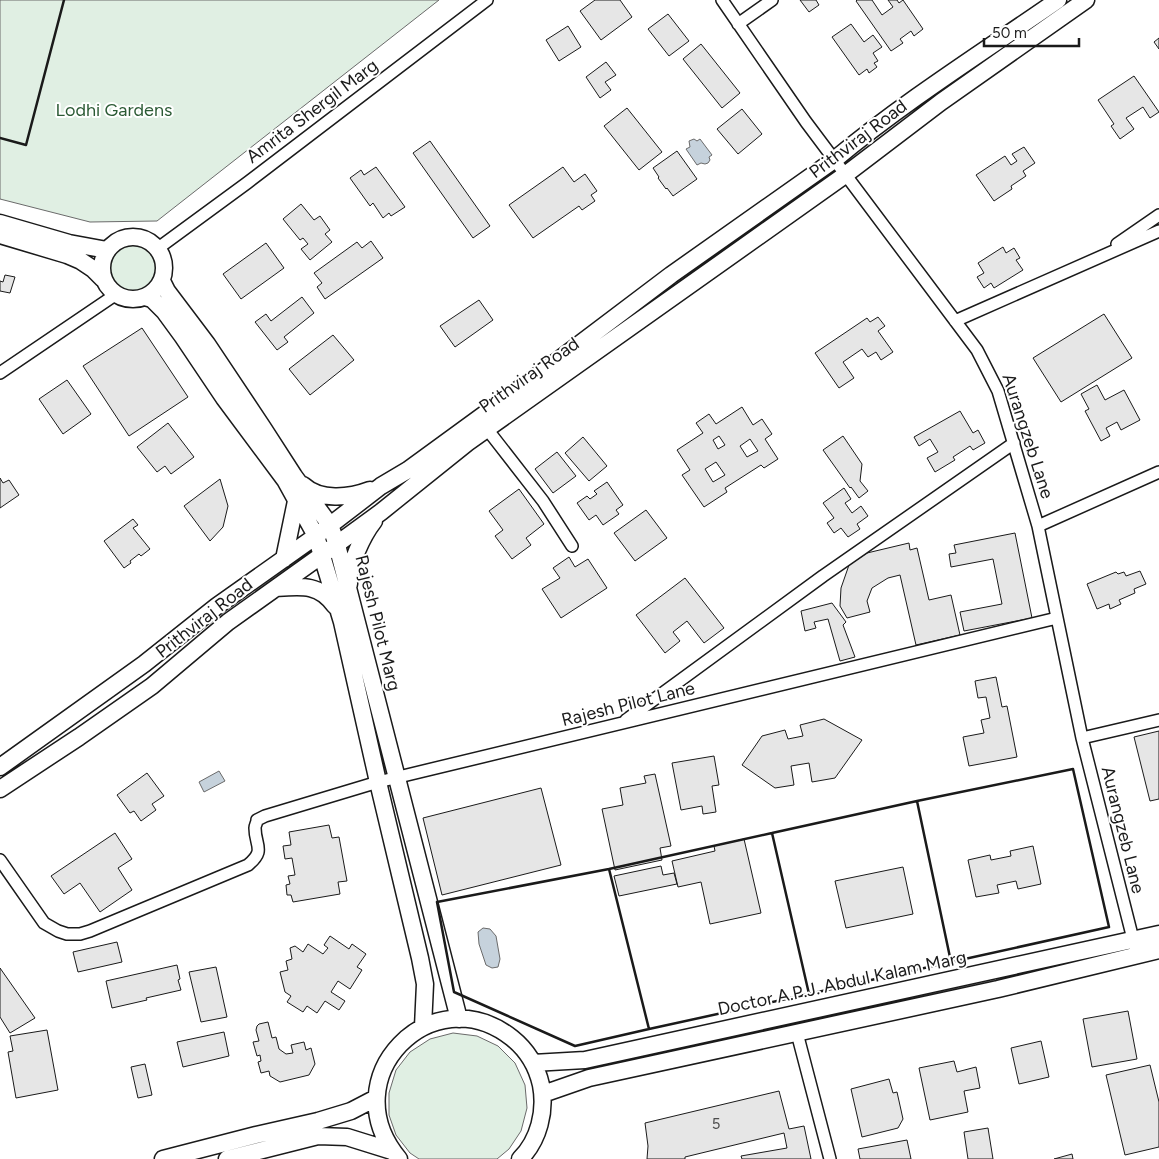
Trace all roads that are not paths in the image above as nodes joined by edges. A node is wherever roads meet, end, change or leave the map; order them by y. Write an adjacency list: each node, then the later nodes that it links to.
1 (487, 0): 13 (street, Amrita Shergil Marg)
2 (722, 0): 6 (street, Aurangzeb Lane)
3 (772, 0): 6 (street)
4 (1058, 0): 7 (main road, Prithviraj Road)
5 (1086, 0): 8 (main road, Prithviraj Road)
6 (738, 24): 7 (street, Aurangzeb Lane)
7 (834, 160): 8 (street, Aurangzeb Lane); 26 (main road, Prithviraj Road)
8 (845, 175): 20 (street, Aurangzeb Lane); 22 (main road, Prithviraj Road)
9 (1159, 215): 15 (street)
10 (0, 223): 14 (main road)
11 (1159, 231): 15 (street)
12 (0, 235): 16 (main road)
13 (157, 249): 14 (main road); 17 (main road)
14 (107, 250): 16 (main road)
15 (1097, 259): 20 (street)
16 (103, 279): 18 (main road)
17 (162, 281): 19 (main road); 25 (main road, Rajesh Pilot Marg)
18 (115, 295): 19 (main road); 21 (street)
19 (145, 297): 27 (main road, Rajesh Pilot Marg)
20 (955, 321): 23 (street, Aurangzeb Lane)
21 (0, 372)
22 (487, 429): 28 (main road, Prithviraj Road); 33 (street)
23 (1014, 443): 30 (street, Aurangzeb Lane); 41 (street)
24 (1159, 472): 30 (street)
25 (294, 476): 26 (main road); 29 (main road, Rajesh Pilot Marg)
26 (381, 486): 29 (main road, Prithviraj Road)
27 (296, 501): 31 (main road, Rajesh Pilot Marg); 35 (main road)
28 (381, 512): 32 (main road, Prithviraj Road); 37 (main road)
29 (330, 525): 31 (main road, Prithviraj Road); 32 (main road, Rajesh Pilot Marg)
30 (1038, 526): 38 (street, Aurangzeb Lane)
31 (316, 536): 34 (main road, Rajesh Pilot Marg); 35 (main road, Prithviraj Road)
32 (337, 544): 34 (main road, Prithviraj Road); 37 (main road, Rajesh Pilot Marg)
33 (572, 546)
34 (322, 556): 36 (main road, Prithviraj Road); 39 (main road, Rajesh Pilot Marg)
35 (284, 559): 43 (main road, Prithviraj Road)
36 (275, 589): 39 (main road); 46 (main road, Prithviraj Road)
37 (350, 593): 44 (main road, Rajesh Pilot Marg)
38 (1057, 618): 41 (street, Rajesh Pilot Lane); 42 (street, Aurangzeb Lane)
39 (342, 622): 45 (main road, Rajesh Pilot Marg)
40 (1159, 720): 42 (street)
41 (620, 724): 44 (street, Rajesh Pilot Lane)
42 (1082, 738): 49 (street, Aurangzeb Lane)
43 (0, 767)
44 (397, 778): 45 (street, Rajesh Pilot Lane); 52 (main road, Rajesh Pilot Marg)
45 (378, 782): 47 (street, Rajesh Pilot Lane); 53 (main road, Rajesh Pilot Marg)
46 (0, 789)
47 (0, 860)
48 (1159, 934): 49 (main road, Doctor A.P.J. Abdul Kalam Marg)
49 (1133, 940): 51 (street, Aurangzeb Lane); 55 (main road, Doctor A.P.J. Abdul Kalam Marg)
50 (1159, 950): 51 (main road)
51 (1137, 956): 54 (main road)
52 (458, 1019): 53 (main road); 55 (main road)
53 (423, 1027): 57 (main road)
54 (797, 1033): 56 (main road); 64 (street)
55 (533, 1063): 56 (main road)
56 (543, 1094): 58 (main road)
57 (376, 1098): 59 (main road); 60 (main road)
58 (534, 1141): 62 (main road); 63 (main road)
59 (395, 1155): 61 (main road)
60 (163, 1159)
61 (227, 1159)
62 (520, 1159)
63 (536, 1159)
64 (830, 1159)

